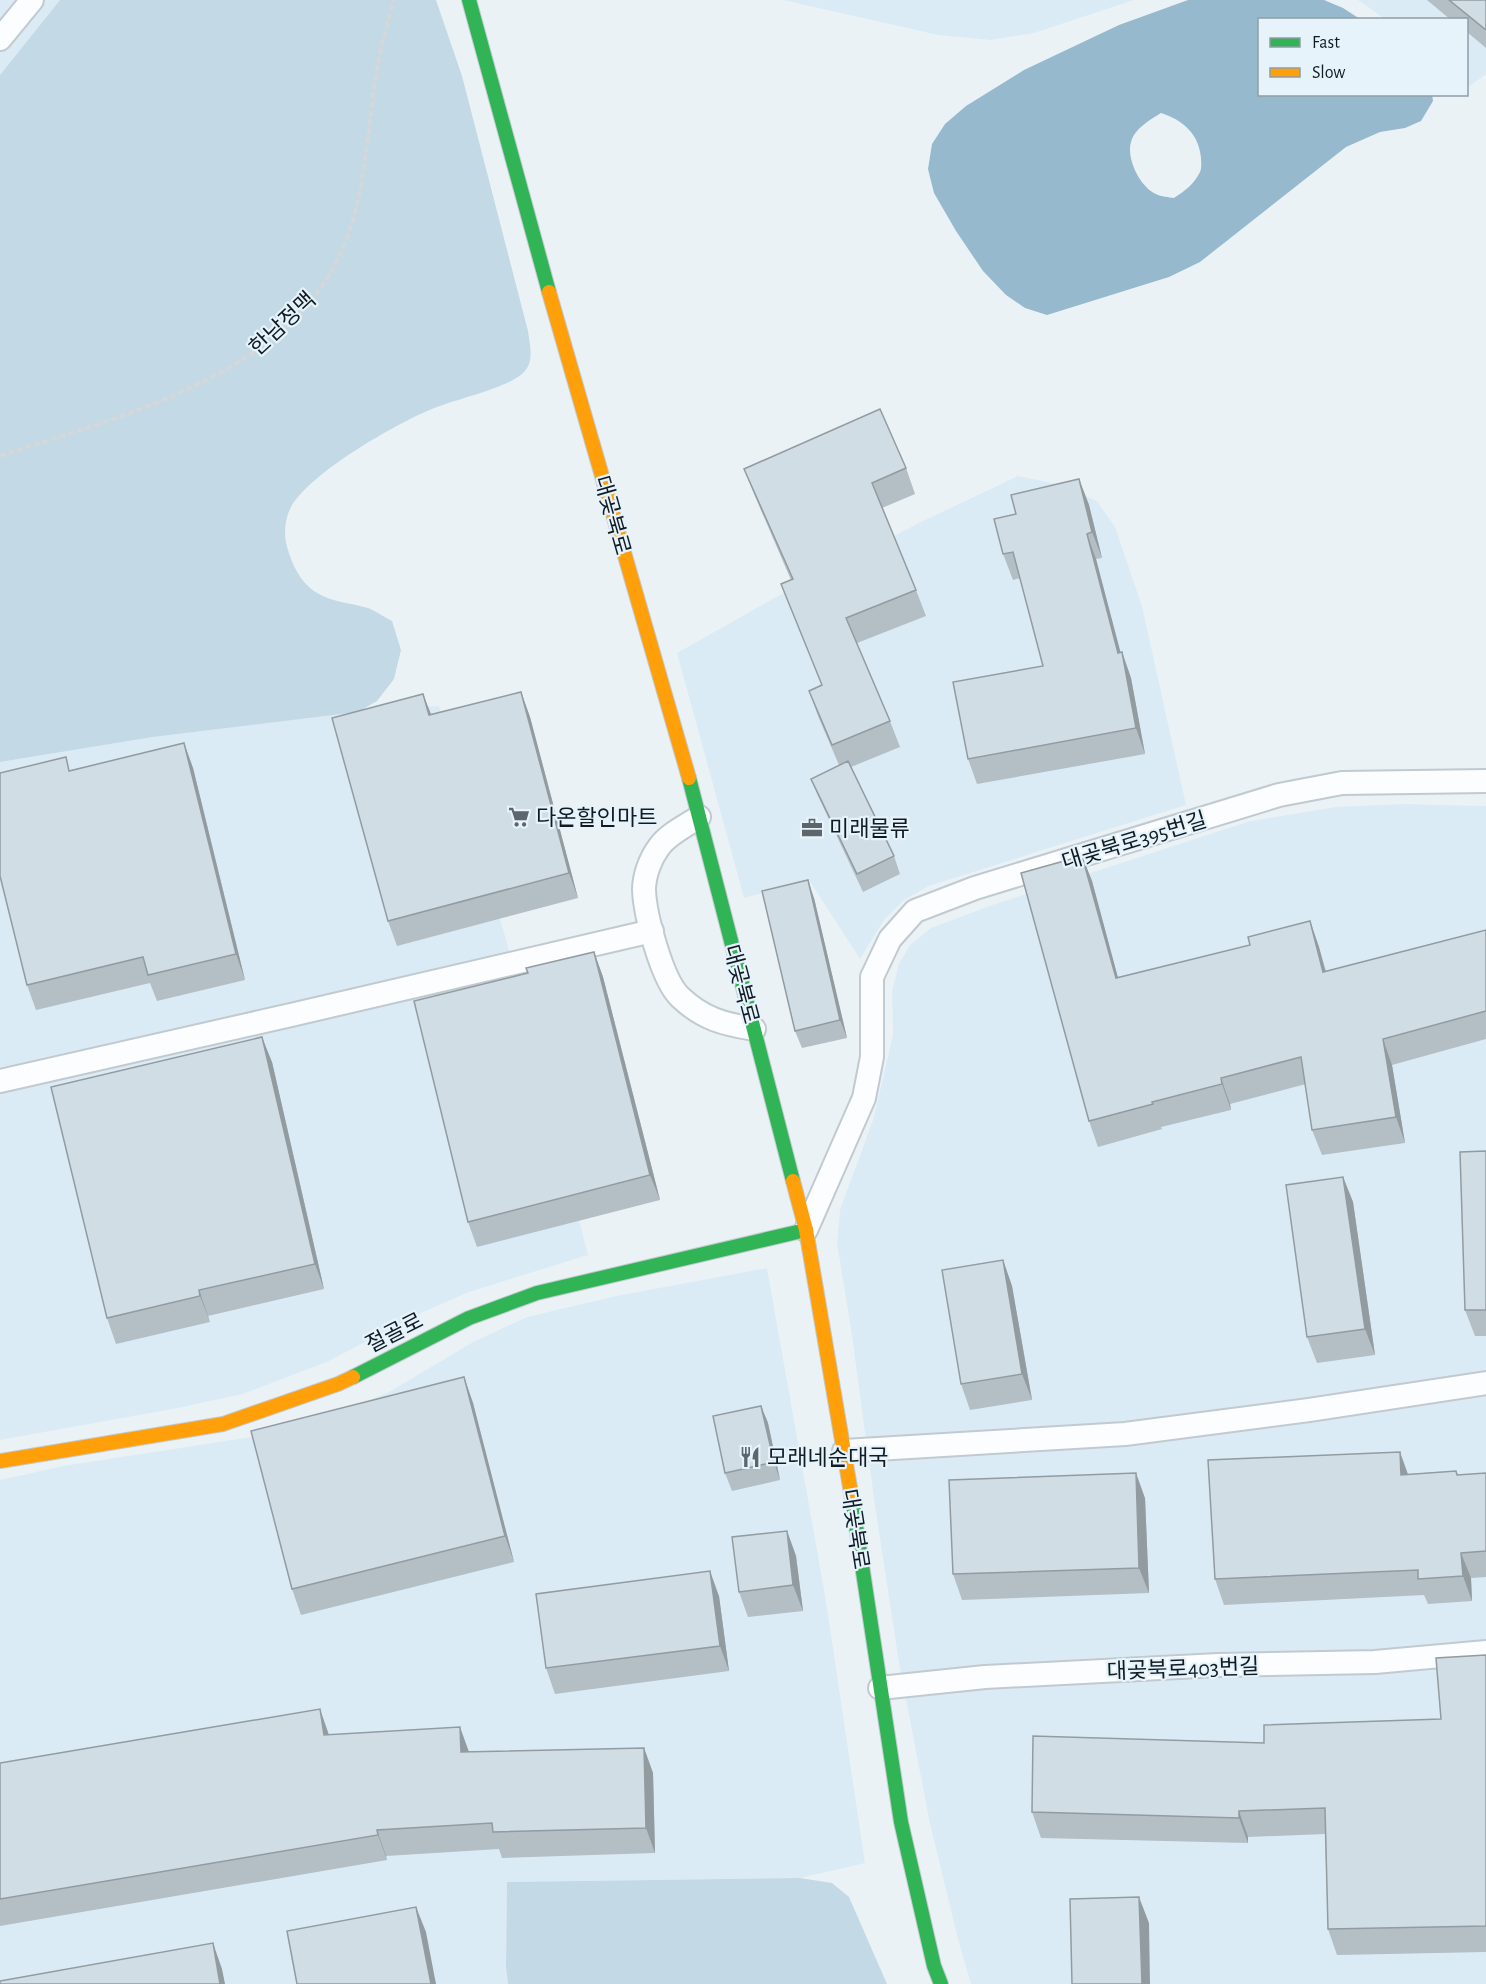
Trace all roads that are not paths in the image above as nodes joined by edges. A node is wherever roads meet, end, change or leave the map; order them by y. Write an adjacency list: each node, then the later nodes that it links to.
1 (32, 0): 3 (lane)
2 (470, 0): 5 (street, 대곶북로)
3 (0, 39)
4 (1486, 781): 9 (lane, 대곶북로395번길)
5 (699, 817): 6 (lane); 7 (street, 대곶북로)
6 (652, 932): 7 (lane); 8 (lane)
7 (754, 1029): 9 (street, 대곶북로)
8 (0, 1081)
9 (806, 1230): 11 (street, 대곶북로); 12 (street, 절골로)
10 (1486, 1383): 11 (lane)
11 (844, 1451): 14 (street, 대곶북로)
12 (0, 1461)
13 (1486, 1652): 14 (lane, 대곶북로403번길)
14 (880, 1688): 15 (street, 대곶북로)
15 (941, 1984)

